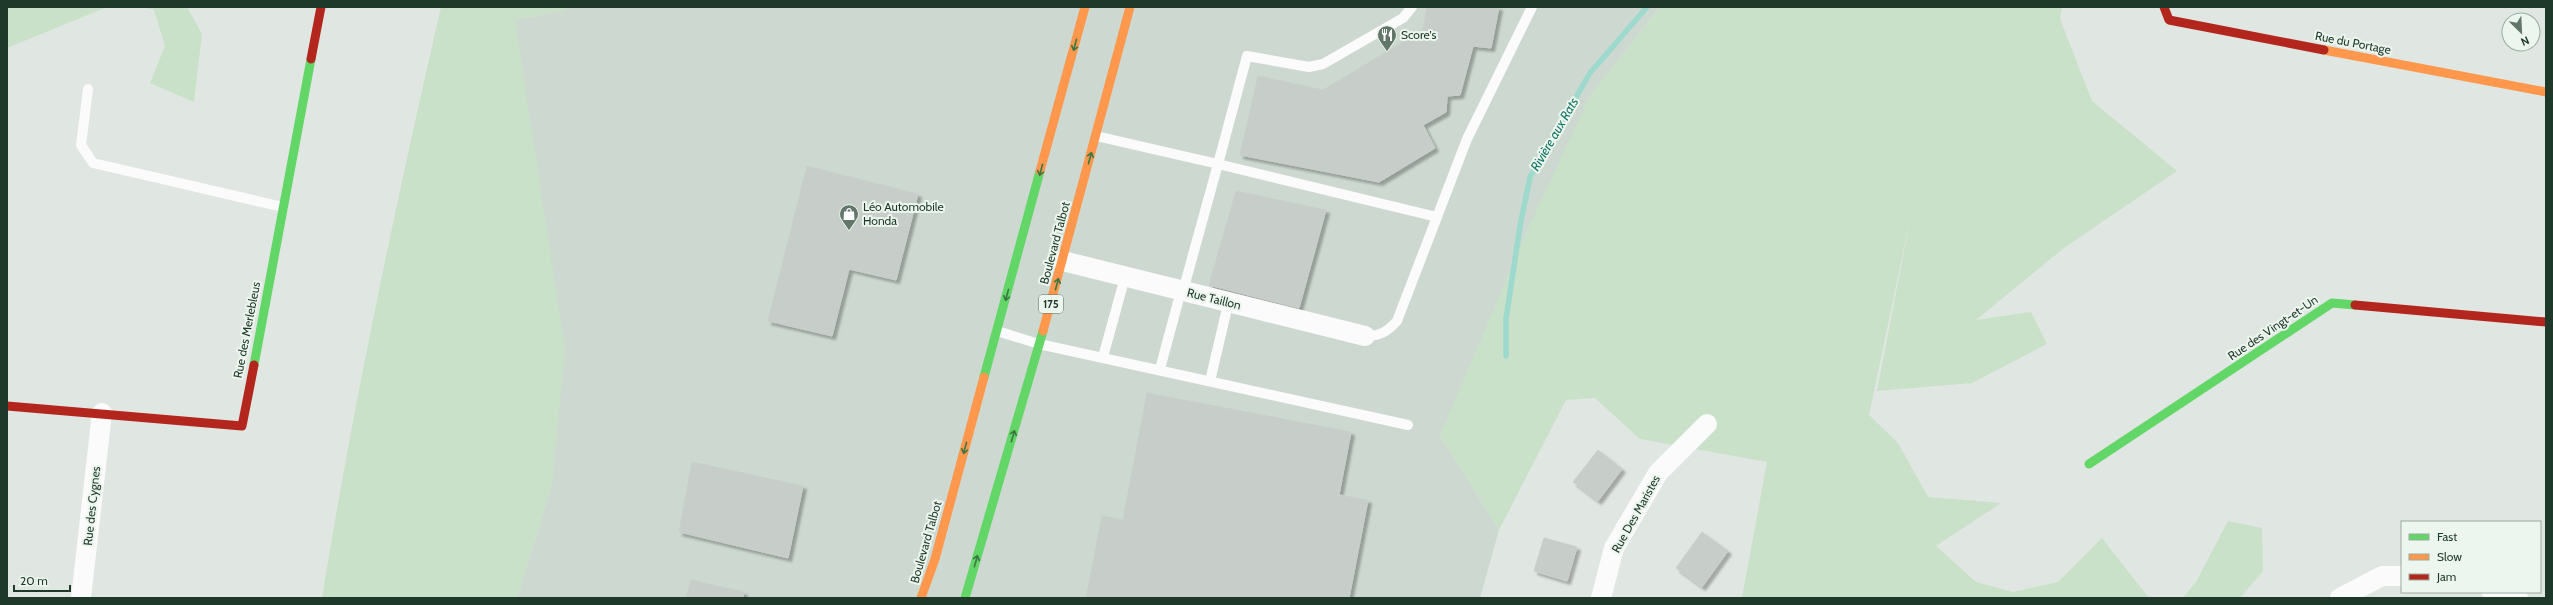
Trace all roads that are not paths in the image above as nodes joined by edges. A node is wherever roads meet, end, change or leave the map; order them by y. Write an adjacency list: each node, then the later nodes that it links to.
1 (321, 7): 11 (street, Rue des Merlebleus)
2 (1085, 7): 18 (street, Boulevard Talbot, one-way to 18)
3 (1130, 7): 9 (street, Boulevard Talbot / 175)
4 (1412, 7): 10 (lane)
5 (1532, 7): 12 (lane)
6 (2164, 7): 8 (street, Rue du Portage)
7 (88, 89): 11 (lane)
8 (2546, 92)
9 (1096, 136): 10 (lane); 13 (street, Boulevard Talbot / 175, one-way to 9)
10 (1218, 164): 12 (lane); 15 (lane)
11 (283, 207): 25 (street, Rue des Merlebleus)
12 (1437, 217): 19 (lane)
13 (1063, 261): 15 (street, Rue Taillon); 20 (street, Boulevard Talbot / 175, one-way to 13)
14 (1122, 288): 21 (lane)
15 (1181, 296): 19 (street, Rue Taillon); 22 (lane)
16 (1226, 313): 23 (lane)
17 (2546, 322): 28 (street, Rue des Vingt-et-Un)
18 (997, 331): 20 (lane); 32 (street, Boulevard Talbot, one-way to 32)
19 (1365, 336)
20 (1040, 344): 21 (lane); 33 (street, Boulevard Talbot / 175, one-way to 20)
21 (1103, 357): 22 (lane)
22 (1160, 369): 23 (lane)
23 (1210, 381): 27 (lane)
24 (7, 406): 25 (street, Rue des Merlebleus)
25 (102, 414): 31 (street, Rue des Cygnes)
26 (1707, 424): 34 (street, Rue Des Maristes)
27 (1408, 425)
28 (2089, 464)
29 (2401, 576): 35 (street)
30 (2496, 593): 36 (street)
31 (81, 598)
32 (922, 598)
33 (965, 598)
34 (1601, 598)
35 (2340, 598)
36 (2518, 598)

